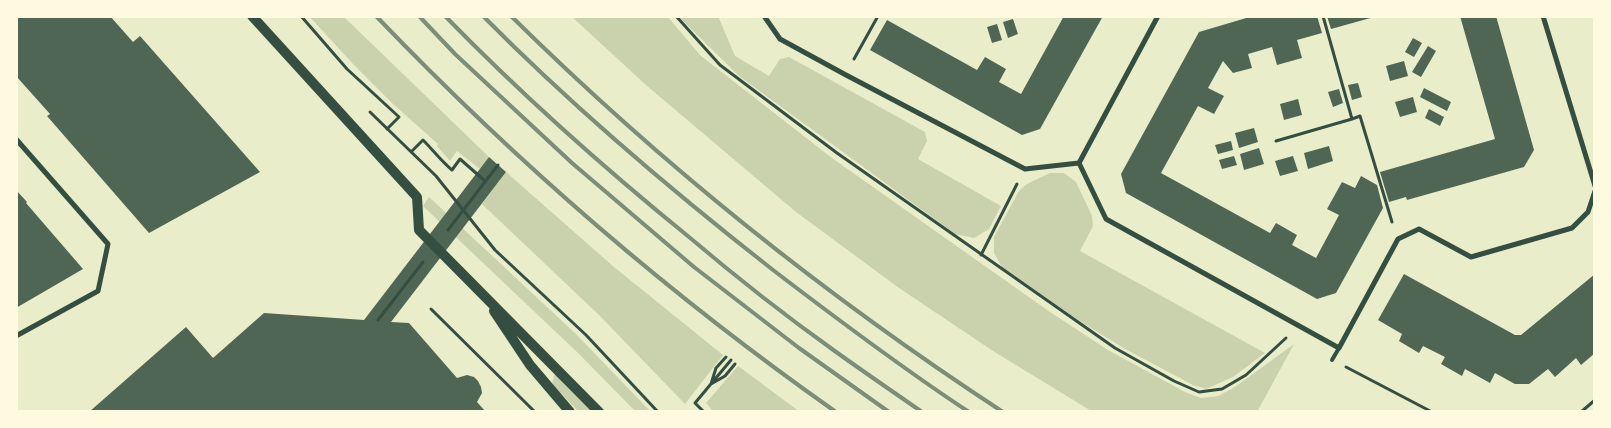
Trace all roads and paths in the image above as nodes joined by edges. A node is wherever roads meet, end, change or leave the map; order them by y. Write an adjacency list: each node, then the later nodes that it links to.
1 (252, 16): 23 (main road)
2 (301, 16): 12 (path)
3 (676, 16): 22 (path)
4 (764, 16): 9 (street)
5 (878, 16): 9 (path)
6 (1158, 16): 16 (street)
7 (1323, 16): 11 (path)
8 (1543, 16): 19 (street)
9 (846, 75): 17 (street)
10 (369, 110): 12 (path)
11 (1352, 118): 14 (path); 21 (path)
12 (387, 129): 15 (path)
13 (16, 139): 26 (street)
14 (1276, 140)
15 (411, 152): 18 (path); 37 (path)
16 (1079, 163): 17 (street); 25 (street)
17 (1025, 168): 22 (path)
18 (485, 181)
19 (1595, 186)
20 (1595, 191): 21 (street)
21 (1398, 239): 27 (street)
22 (981, 255): 25 (path)
23 (481, 292): 35 (main road); 36 (main road)
24 (431, 309): 34 (path)
25 (1296, 324): 27 (street)
26 (16, 336)
27 (1339, 348): 30 (lane)
28 (726, 357): 32 (path)
29 (731, 360): 32 (path)
30 (1332, 360): 39 (path)
31 (735, 364): 32 (path)
32 (711, 384): 38 (path)
33 (1595, 400): 40 (path)
34 (535, 412)
35 (570, 412)
36 (599, 412)
37 (658, 412)
38 (704, 412)
39 (1432, 412)
40 (1581, 412)

